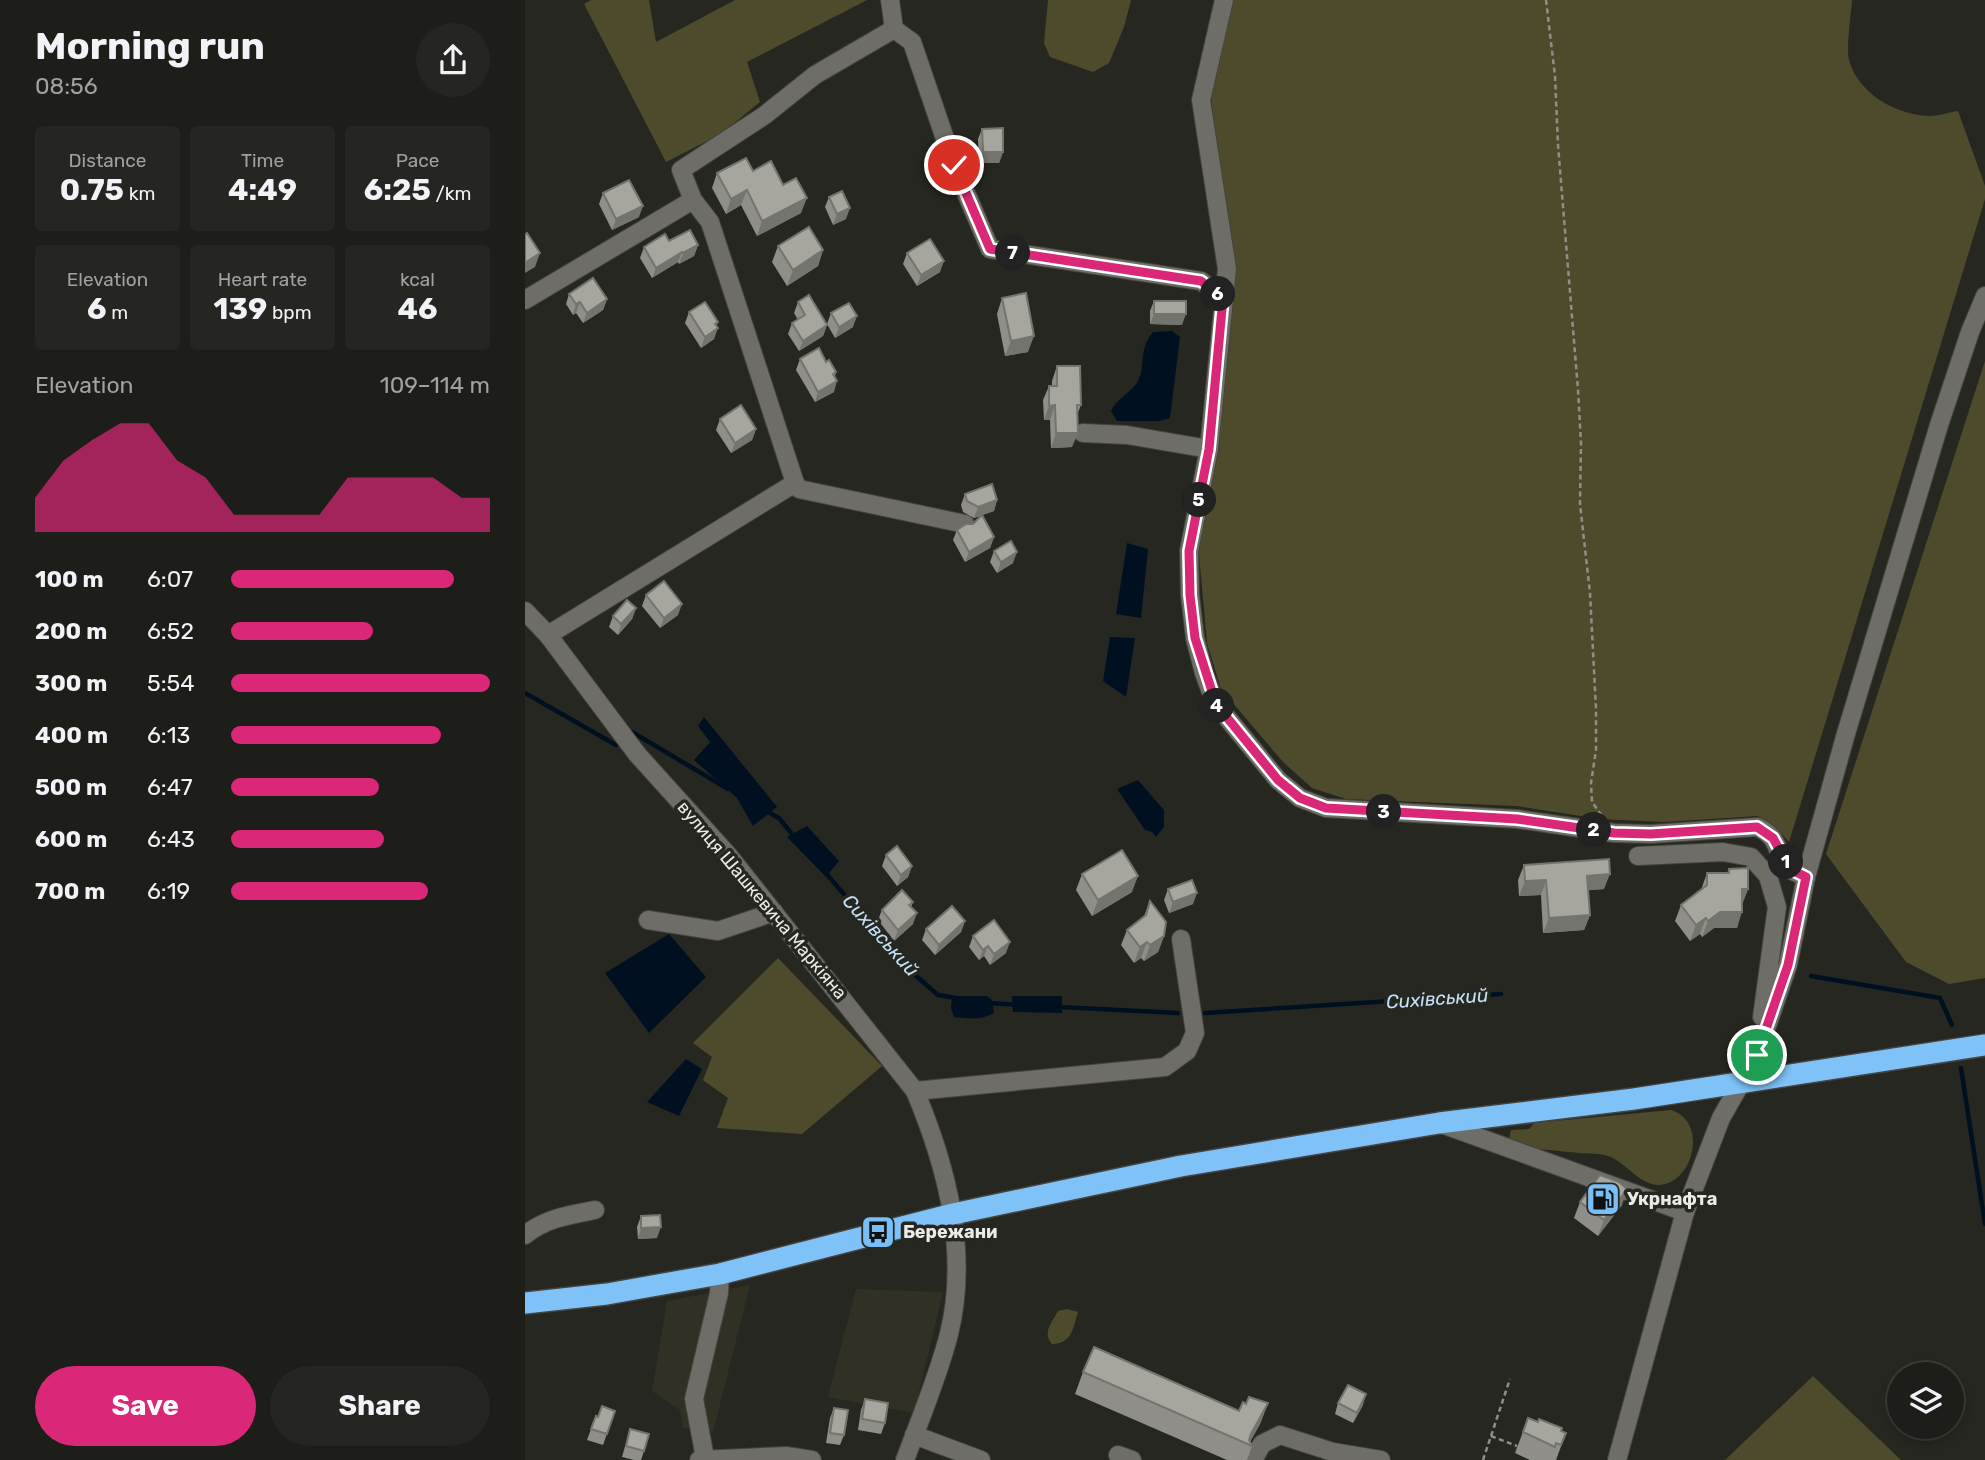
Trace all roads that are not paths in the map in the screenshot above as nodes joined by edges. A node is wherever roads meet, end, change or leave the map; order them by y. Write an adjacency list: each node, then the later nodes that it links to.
1 (890, 0): 3 (street)
2 (1224, 0): 6 (street)
3 (894, 29): 4 (street); 6 (street)
4 (693, 200): 7 (street); 10 (street)
5 (1985, 296): 15 (street)
6 (1223, 298): 9 (street)
7 (525, 300)
8 (1083, 433): 9 (street)
9 (1209, 449): 15 (street)
10 (795, 483): 11 (street); 13 (street)
11 (965, 524)
12 (527, 616): 13 (street, вулиця Шашкевича Маркіяна)
13 (548, 635): 16 (street, вулиця Шашкевича Маркіяна)
14 (1639, 856): 20 (street)
15 (1806, 877): 20 (street)
16 (773, 912): 17 (street); 22 (street, вулиця Шашкевича Маркіяна)
17 (648, 920)
18 (1181, 939): 22 (street)
19 (1985, 1045): 21 (highway)
20 (1757, 1055): 21 (street)
21 (1739, 1083): 23 (highway); 25 (street)
22 (915, 1091): 26 (street, вулиця Шашкевича Маркіяна)
23 (1439, 1123): 25 (street); 26 (highway)
24 (596, 1210): 27 (street)
25 (1685, 1212): 37 (street)
26 (953, 1214): 28 (highway); 30 (street, вулиця Шашкевича Маркіяна)
27 (525, 1235)
28 (720, 1274): 29 (highway); 31 (street)
29 (525, 1303)
30 (914, 1435): 33 (street, вулиця Шашкевича Маркіяна); 34 (street)
31 (702, 1459): 32 (street)
32 (812, 1460)
33 (905, 1460)
34 (981, 1460)
35 (1253, 1460): 36 (street)
36 (1381, 1460)
37 (1617, 1460)

